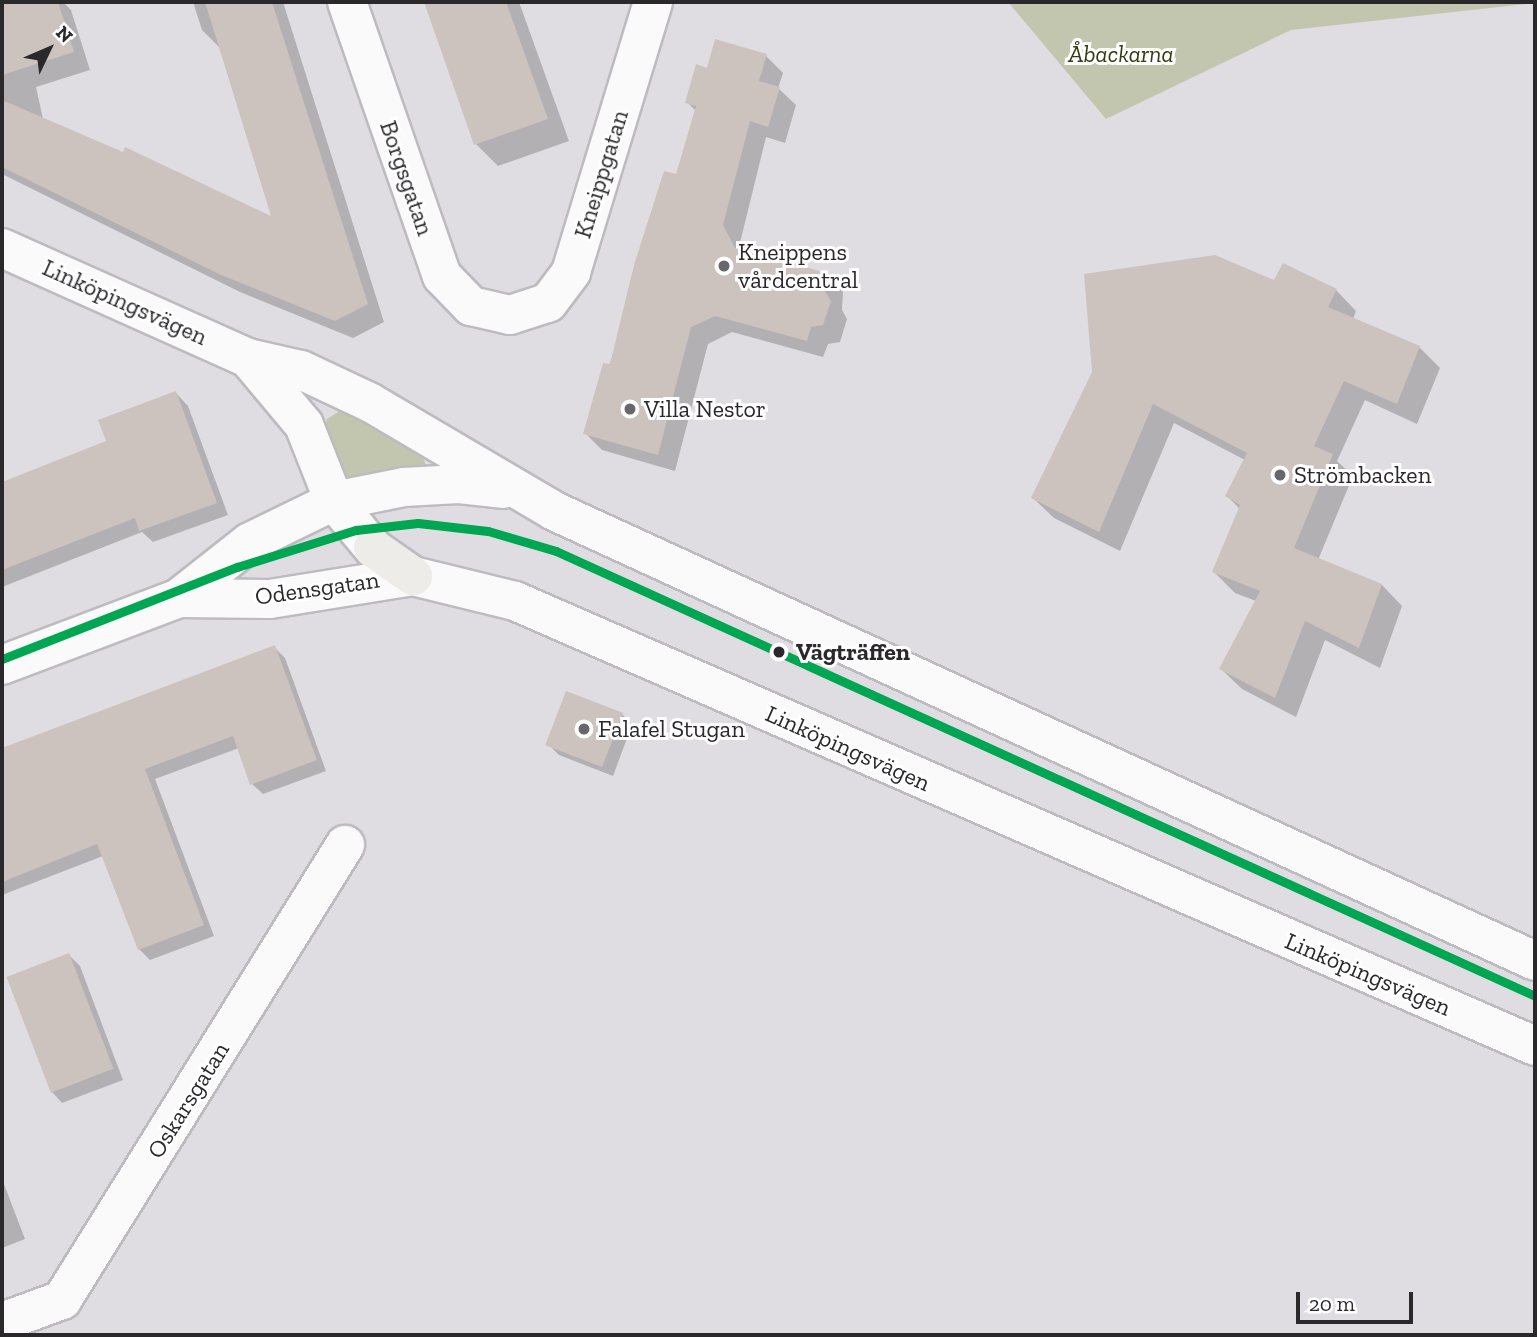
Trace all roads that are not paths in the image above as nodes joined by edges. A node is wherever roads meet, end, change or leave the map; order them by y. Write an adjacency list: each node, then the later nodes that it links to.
1 (347, 2): 4 (street, Borgsgatan)
2 (653, 2): 4 (street, Kneippgatan)
3 (2, 248): 5 (street, Linköpingsvägen)
4 (510, 315)
5 (248, 358): 6 (street, Linköpingsvägen); 7 (street, Linköpingsvägen)
6 (515, 491): 7 (street, Odensgatan); 13 (street, Linköpingsvägen)
7 (334, 501): 8 (street, Linköpingsvägen); 10 (street, Odensgatan)
8 (373, 548): 9 (main road, Linköpingsvägen)
9 (413, 576): 10 (street, Odensgatan); 14 (street, Linköpingsvägen)
10 (179, 598): 11 (street, Odensgatan)
11 (2, 665)
12 (345, 845): 15 (street, Oskarsgatan)
13 (1535, 961)
14 (1535, 1046)
15 (2, 1322)

